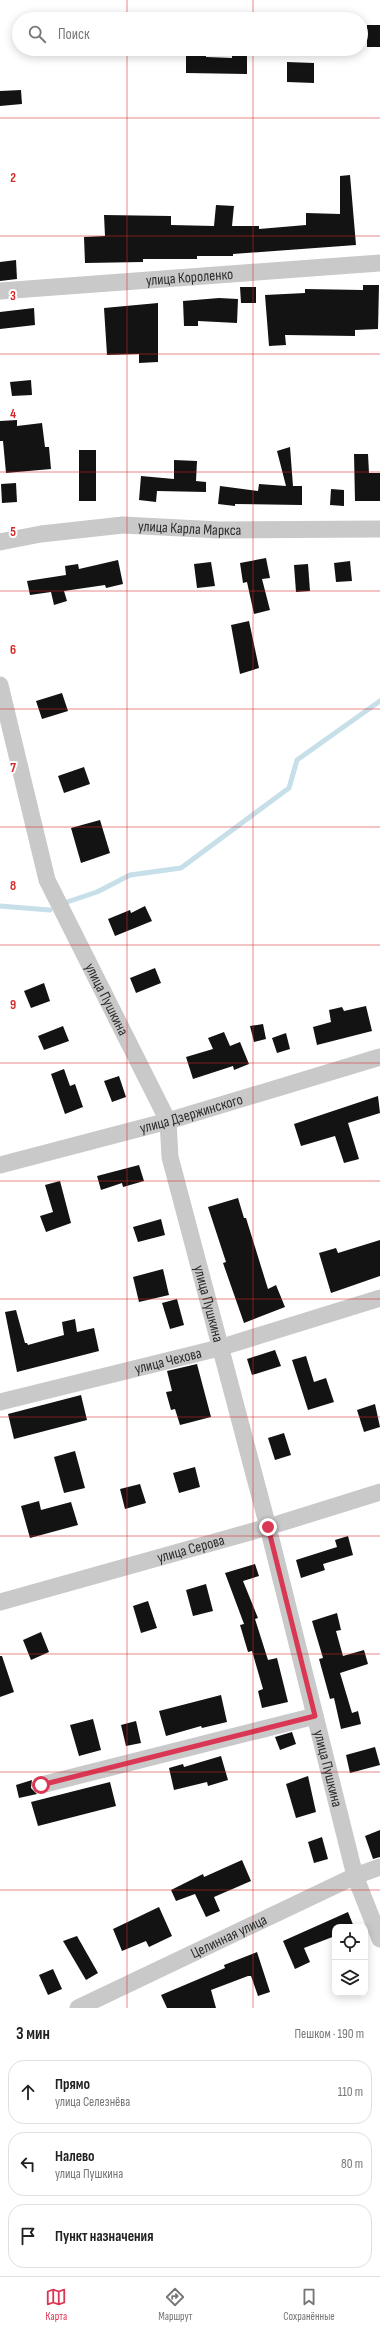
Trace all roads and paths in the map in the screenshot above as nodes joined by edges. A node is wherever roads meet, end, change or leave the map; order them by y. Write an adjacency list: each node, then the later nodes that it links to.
1 (380, 263): 2 (street, улица Короленко)
2 (0, 291)
3 (380, 529): 4 (street, улица Карла Маркса)
4 (0, 542)
5 (0, 685): 6 (street, улица Пушкина)
6 (3, 707): 8 (street, улица Пушкина)
7 (380, 1057): 8 (street, улица Дзержинского)
8 (168, 1121): 9 (street, улица Дзержинского); 11 (street, улица Пушкина)
9 (0, 1165)
10 (380, 1298): 11 (street, улица Чехова)
11 (219, 1348): 12 (street, улица Чехова); 14 (street, улица Пушкина)
12 (0, 1402)
13 (380, 1492): 14 (street, улица Серова)
14 (268, 1527): 15 (street, улица Серова); 16 (street, улица Пушкина)
15 (0, 1602)
16 (315, 1716): 17 (street); 19 (street, улица Пушкина)
17 (41, 1785)
18 (380, 1867): 19 (street, Целинная улица)
19 (355, 1876): 20 (street, улица Пушкина); 21 (street, Целинная улица)
20 (380, 1939)
21 (78, 2008)

